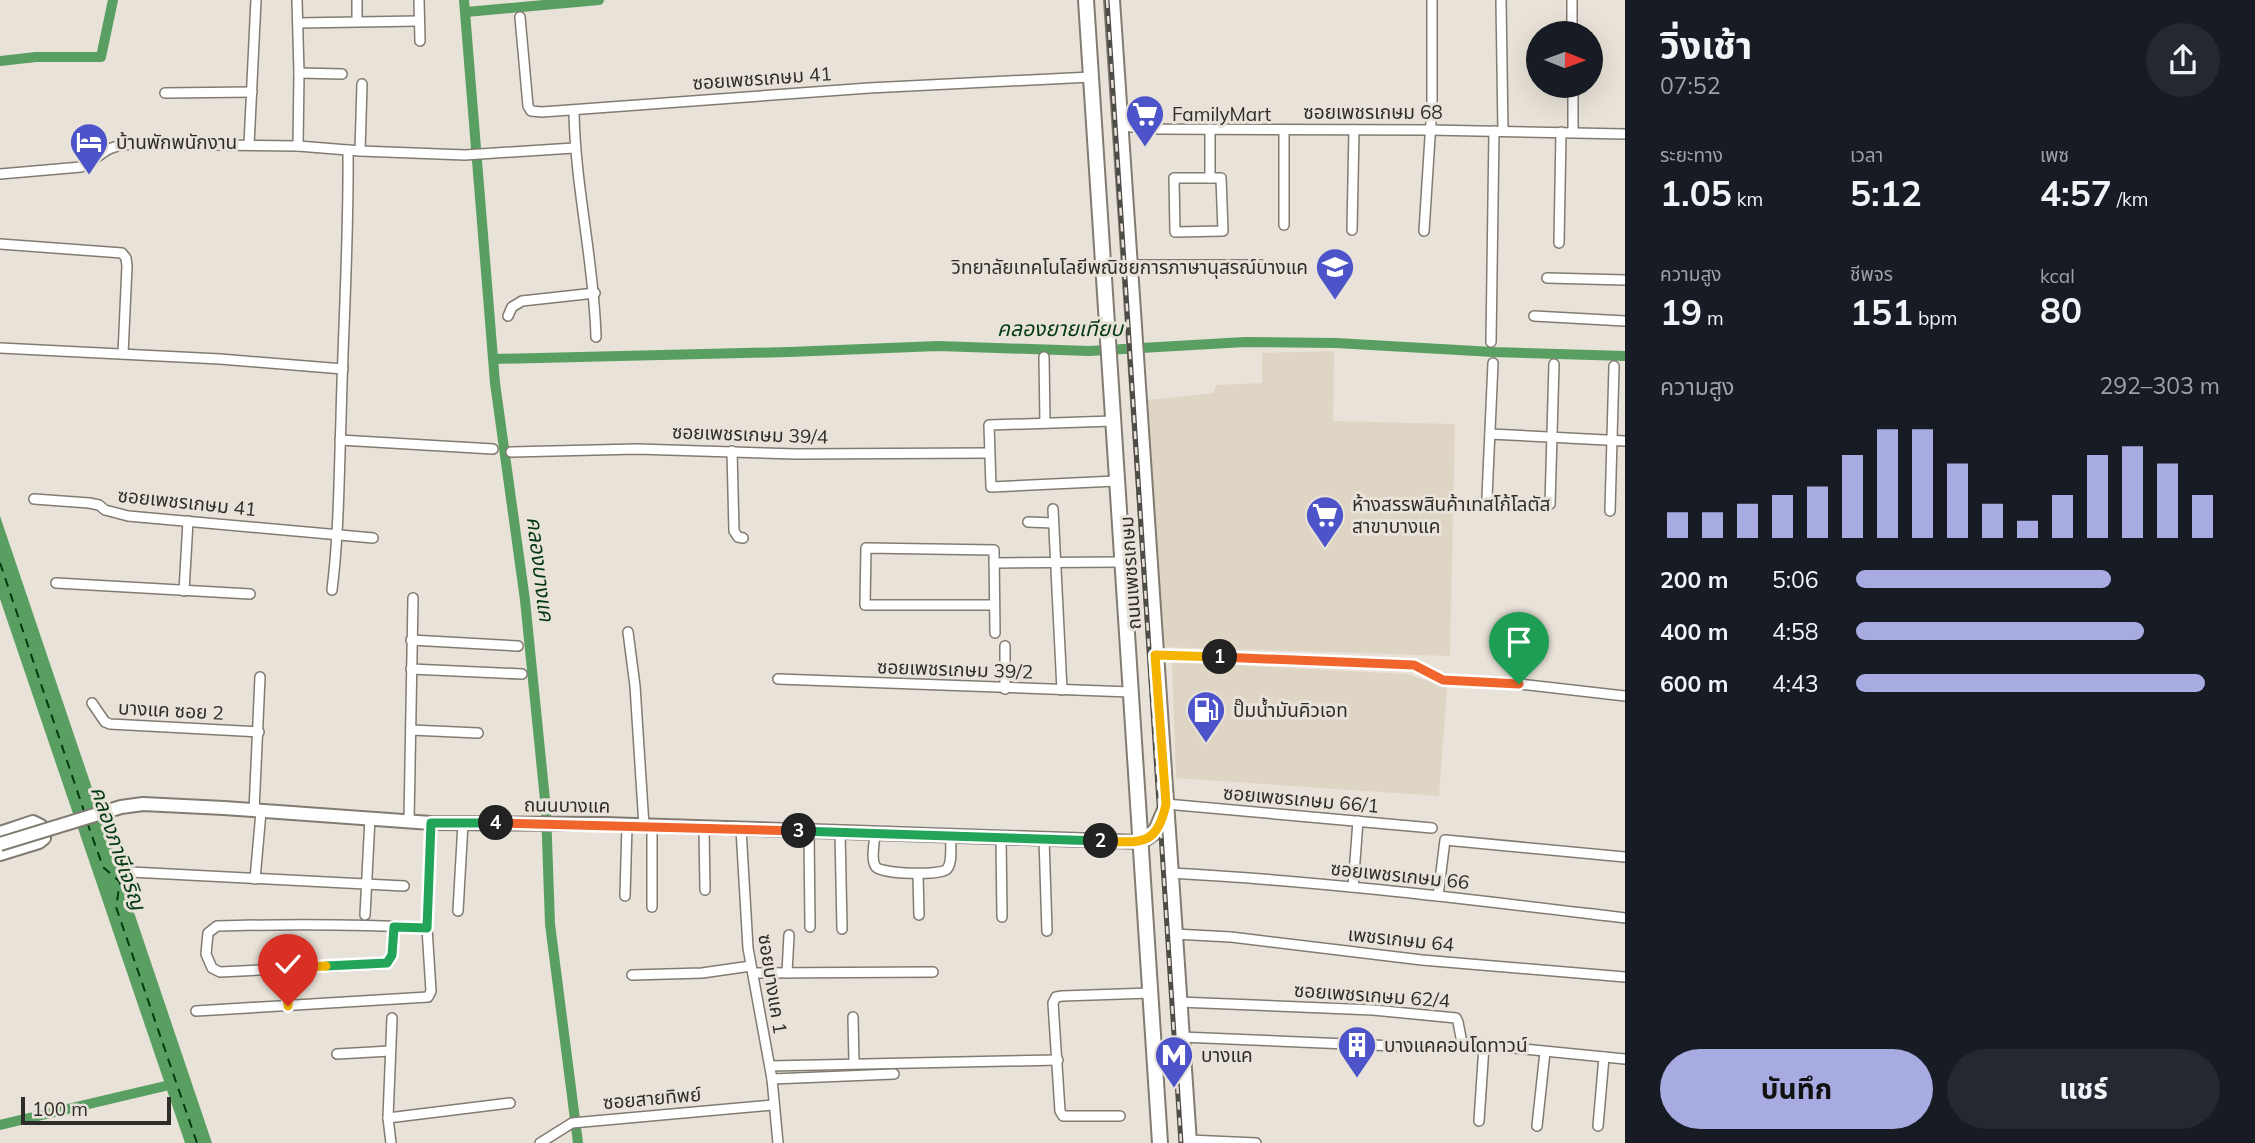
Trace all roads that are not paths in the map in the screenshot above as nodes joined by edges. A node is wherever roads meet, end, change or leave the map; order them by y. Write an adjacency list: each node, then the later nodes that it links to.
1 (256, 0): 20 (street)
2 (297, 0): 14 (street)
3 (357, 0): 11 (street)
4 (419, 0): 12 (street)
5 (1086, 0): 18 (main road, ถนนเพชรเกษม)
6 (1111, 0): 24 (main road, ถนนเพชรเกษม)
7 (1432, 0): 28 (street)
8 (1501, 0): 29 (street)
9 (1572, 0): 13 (street)
10 (520, 17): 23 (street, ซอยเพชรเกษม 41)
11 (357, 21): 12 (street); 14 (street)
12 (419, 21): 15 (street)
13 (1572, 21)
14 (298, 23): 16 (street)
15 (420, 41)
16 (299, 73): 17 (street); 34 (street)
17 (342, 74)
18 (1091, 77): 23 (street, ซอยเพชรเกษม 41); 62 (main road, ถนนเพชรเกษม)
19 (362, 84): 37 (street)
20 (252, 92): 21 (street); 33 (street)
21 (165, 93)
22 (1573, 98): 31 (street)
23 (573, 111): 35 (street)
24 (1120, 126): 25 (street, ซอยเพชรเกษม 68); 45 (main road, ถนนเพชรเกษม)
25 (1210, 129): 26 (street, ซอยเพชรเกษม 68); 39 (street)
26 (1284, 130): 27 (street, ซอยเพชรเกษม 68); 40 (street)
27 (1353, 130): 28 (street, ซอยเพชรเกษม 68); 41 (street)
28 (1430, 130): 29 (street, ซอยเพชรเกษม 68); 42 (street)
29 (1499, 131): 30 (street, ซอยเพชรเกษม 68); 54 (street)
30 (1561, 132): 31 (street, ซอยเพชรเกษม 68); 43 (street)
31 (1573, 132): 32 (street, ซอยเพชรเกษม 68)
32 (1625, 134)
33 (249, 145): 34 (street); 38 (street)
34 (298, 146): 36 (street)
35 (574, 148): 37 (street); 49 (street)
36 (348, 150): 37 (street); 61 (street)
37 (360, 151)
38 (0, 174)
39 (1210, 178): 39 (street)
40 (1284, 225)
41 (1352, 230)
42 (1424, 231)
43 (1559, 243)
44 (0, 244): 56 (street)
45 (1129, 265): 46 (street); 99 (main road, ถนนเพชรเกษม)
46 (1261, 265)
47 (1547, 278): 48 (street)
48 (1625, 280)
49 (595, 293): 50 (street); 53 (street)
50 (509, 316)
51 (1534, 316): 52 (street)
52 (1625, 321)
53 (596, 337)
54 (1491, 342)
55 (0, 348): 56 (street)
56 (123, 354): 61 (street)
57 (1044, 357): 63 (street)
58 (1493, 363): 64 (street)
59 (1554, 364): 65 (street)
60 (1614, 366): 67 (street)
61 (343, 369): 66 (street)
62 (1113, 421): 63 (street); 73 (main road, ถนนเพชรเกษม)
63 (1045, 423): 72 (street)
64 (1490, 434): 65 (street); 74 (street)
65 (1552, 438): 67 (street); 76 (street)
66 (340, 440): 69 (street); 82 (street)
67 (1612, 440): 68 (street); 78 (street)
68 (1625, 441)
69 (493, 449)
70 (732, 450): 71 (street, ซอยเพชรเกษม 39/4); 72 (street, ซอยเพชรเกษม 39/4); 84 (street)
71 (512, 452)
72 (988, 453): 73 (street)
73 (1116, 481): 85 (main road, ถนนเพชรเกษม)
74 (1487, 497)
75 (34, 499): 79 (street, ซอยเพชรเกษม 41)
76 (1550, 504)
77 (1053, 509): 81 (street)
78 (1610, 511)
79 (188, 521): 82 (street, ซอยเพชรเกษม 41); 90 (street)
80 (1028, 522): 81 (street)
81 (1053, 523): 87 (street)
82 (339, 534): 83 (street, ซอยเพชรเกษม 41); 89 (street)
83 (373, 538)
84 (743, 538)
85 (1121, 562): 87 (street); 106 (main road, ถนนเพชรเกษม)
86 (994, 563): 87 (street); 93 (street); 93 (street)
87 (1055, 563): 105 (street)
88 (56, 583): 90 (street)
89 (332, 590)
90 (184, 591): 91 (street)
91 (250, 594)
92 (413, 598): 96 (street)
93 (994, 605): 95 (street)
94 (628, 632): 120 (street)
95 (995, 632)
96 (411, 640): 97 (street); 100 (street)
97 (519, 646)
98 (1005, 646): 104 (street)
99 (1155, 655): 107 (street); 112 (main road, ถนนเพชรเกษม)
100 (411, 669): 101 (street); 109 (street)
101 (522, 674)
102 (260, 677): 110 (street)
103 (778, 679): 104 (street, ซอยเพชรเกษม 39/2)
104 (1004, 689): 105 (street, ซอยเพชรเกษม 39/2)
105 (1062, 690): 106 (street, ซอยเพชรเกษม 39/2)
106 (1130, 692): 131 (main road, ถนนเพชรเกษม)
107 (1625, 696)
108 (92, 703): 110 (street, บางแค ซอย 2)
109 (411, 730): 111 (street); 115 (street)
110 (259, 732): 113 (street)
111 (478, 733)
112 (1166, 804): 116 (street, ซอยเพชรเกษม 66/1); 131 (main road); 136 (main road, ถนนเพชรเกษม)
113 (258, 811): 114 (main road, ถนนบางแค); 132 (main road, ถนนบางแค, bridge); 138 (street)
114 (370, 818): 115 (main road, ถนนบางแค); 139 (street)
115 (410, 821): 117 (main road, ถนนบางแค)
116 (1358, 821): 122 (street, ซอยเพชรเกษม 66/1); 141 (street)
117 (431, 823): 118 (main road, ถนนบางแค); 153 (street)
118 (463, 823): 119 (main road, ถนนบางแค); 146 (street)
119 (627, 825): 120 (main road, ถนนบางแค); 143 (street)
120 (648, 826): 121 (main road, ถนนบางแค); 145 (street)
121 (704, 828): 123 (main road, ถนนบางแค); 142 (street)
122 (1432, 828)
123 (741, 829): 124 (main road, ถนนบางแค); 159 (street, ซอยบางแค 1)
124 (809, 831): 125 (main road, ถนนบางแค); 151 (street)
125 (840, 832): 127 (main road, ถนนบางแค); 154 (street)
126 (0, 833): 133 (main road)
127 (876, 833): 128 (main road, ถนนบางแค); 137 (street)
128 (951, 836): 129 (main road, ถนนบางแค); 137 (street)
129 (1001, 837): 130 (main road, ถนนบางแค); 149 (street)
130 (1044, 839): 131 (main road, ถนนบางแค); 155 (street)
131 (1140, 842): 164 (main road, ถนนเพชรเกษม)
132 (0, 844)
133 (0, 854)
134 (1625, 856): 144 (street)
135 (131, 872): 138 (street)
136 (1170, 873): 141 (street, ซอยเพชรเกษม 66); 156 (main road, ถนนเพชรเกษม)
137 (918, 874): 148 (street)
138 (255, 879): 139 (street)
139 (366, 884): 140 (street); 147 (street)
140 (404, 886)
141 (1353, 887): 144 (street, ซอยเพชรเกษม 66)
142 (705, 890)
143 (625, 896)
144 (1438, 896): 150 (street, ซอยเพชรเกษม 66)
145 (652, 907)
146 (458, 911)
147 (365, 915)
148 (919, 915)
149 (1002, 917)
150 (1625, 918)
151 (810, 926)
152 (394, 927): 153 (street); 158 (street); 158 (street)
153 (427, 928): 166 (street)
154 (842, 929)
155 (1046, 931)
156 (1174, 934): 163 (street, เพชรเกษม 64); 165 (main road, ถนนเพชรเกษม)
157 (789, 935): 161 (street)
158 (287, 968): 166 (street)
159 (752, 970): 161 (street); 162 (street); 180 (street, ซอยบางแค 1)
160 (933, 972): 161 (street)
161 (787, 973)
162 (632, 975)
163 (1625, 977)
164 (1150, 993): 177 (street); 194 (main road, ถนนเพชรเกษม)
165 (1179, 1002): 170 (main road, ถนนเพชรเกษม); 171 (street, ซอยเพชรเกษม 62/4)
166 (288, 1006): 167 (street)
167 (196, 1011)
168 (853, 1017): 179 (street)
169 (392, 1018): 173 (street)
170 (1181, 1037): 172 (street); 190 (main road, ถนนเพชรเกษม)
171 (1484, 1046): 174 (street, ซอยเพชรเกษม 62/4); 187 (street)
172 (1442, 1048)
173 (390, 1051): 175 (street); 186 (street)
174 (1545, 1052): 176 (street, ซอยเพชรเกษม 62/4); 188 (street)
175 (337, 1054)
176 (1604, 1057): 178 (street, ซอยเพชรเกษม 62/4); 189 (street)
177 (1058, 1059): 179 (street); 185 (street)
178 (1625, 1059)
179 (854, 1063): 180 (street)
180 (770, 1066): 182 (street, ซอยบางแค 1)
181 (894, 1074): 182 (street)
182 (772, 1079): 184 (street, ซอยบางแค 1)
183 (510, 1103): 186 (street)
184 (773, 1105): 192 (street, ซอยสายทิพย์); 193 (street, ซอยบางแค 1)
185 (1120, 1116)
186 (388, 1118): 191 (street)
187 (1479, 1121)
188 (1537, 1126)
189 (1598, 1126)
190 (1189, 1142): 195 (street)
191 (391, 1143)
192 (540, 1143)
193 (778, 1143)
194 (1160, 1143)
195 (1256, 1143)

